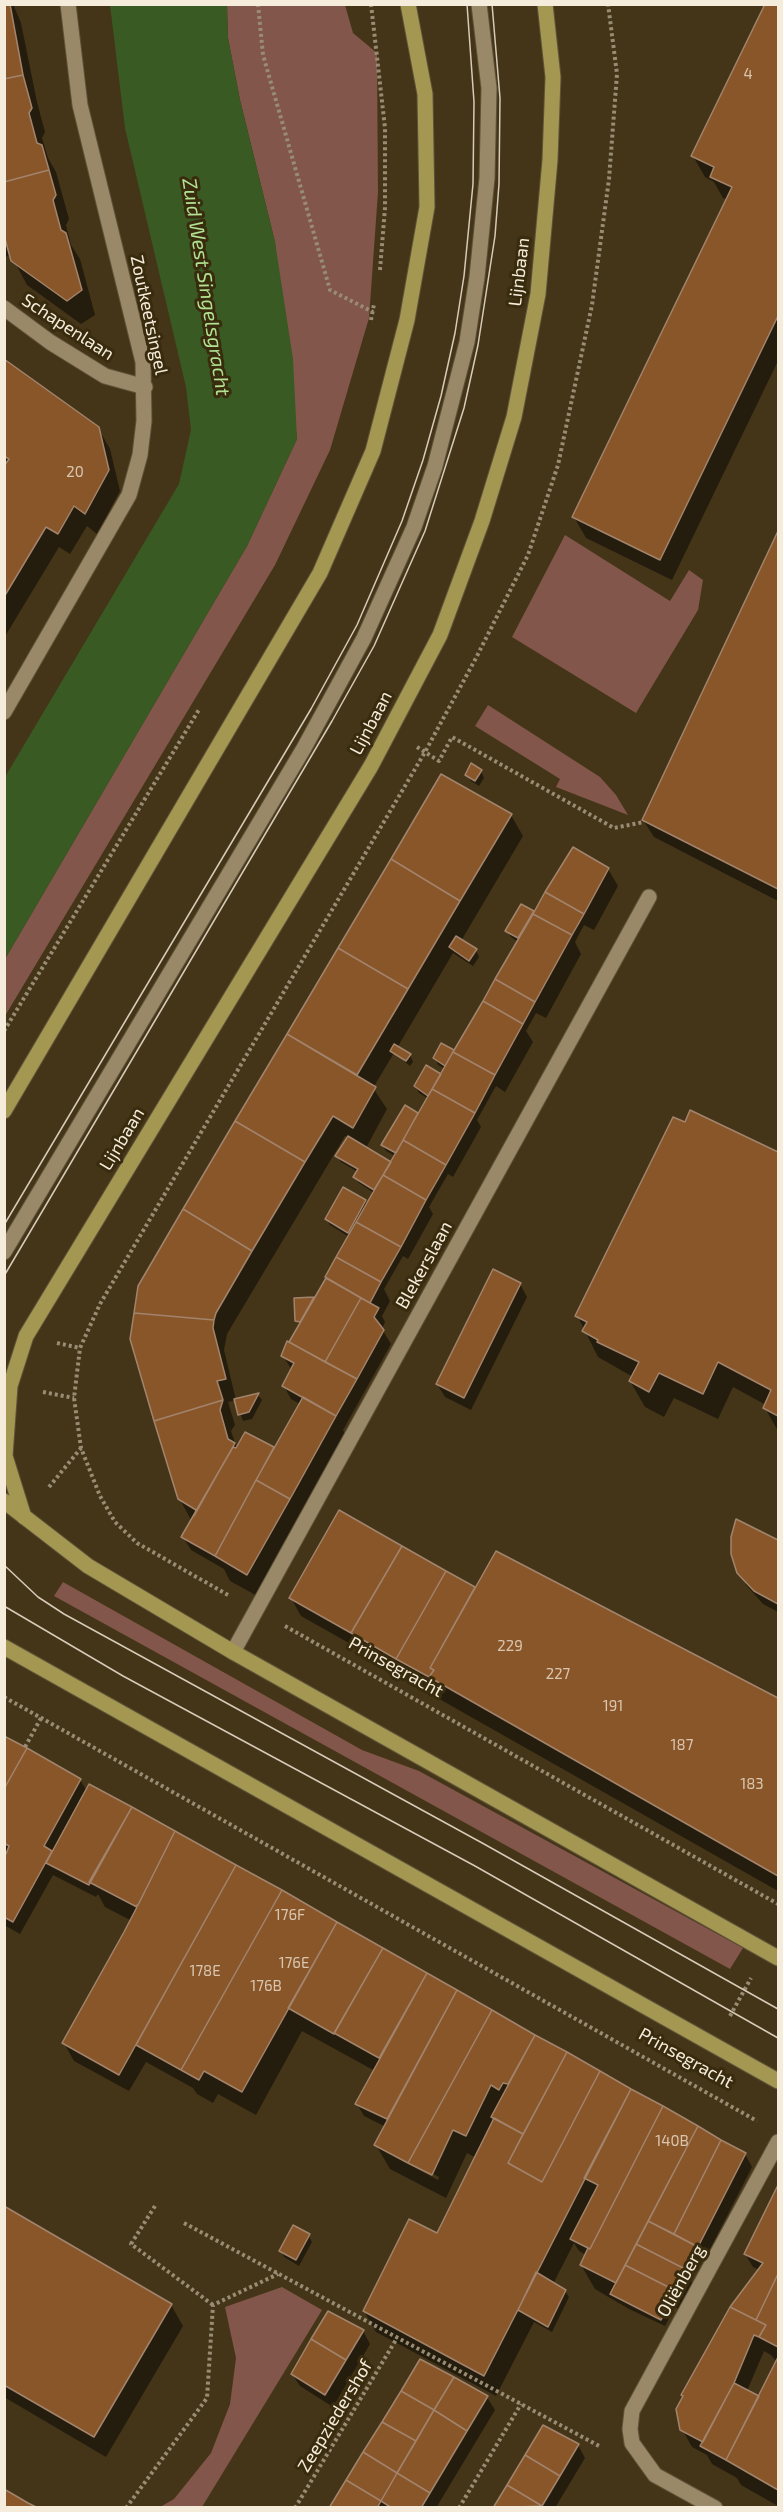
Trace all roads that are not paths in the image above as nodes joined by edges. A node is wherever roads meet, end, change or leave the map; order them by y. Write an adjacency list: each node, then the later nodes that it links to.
1 (68, 4): 6 (street, Zoutkeetsingel)
2 (408, 4): 9 (main road)
3 (479, 4): 10 (street)
4 (545, 4): 11 (main road, Lijnbaan)
5 (4, 308): 6 (street, Schapenlaan)
6 (145, 387): 7 (street, Zoutkeetsingel)
7 (4, 712)
8 (649, 897): 16 (street, Blekerslaan)
9 (4, 1111)
10 (4, 1252)
11 (7, 1389): 12 (main road, Lijnbaan)
12 (4, 1456): 14 (main road)
13 (4, 1502): 14 (main road)
14 (24, 1517): 16 (main road)
15 (4, 1647): 18 (main road, Prinsegracht)
16 (232, 1652): 17 (main road)
17 (772, 1954)
18 (778, 2081)
19 (778, 2142): 20 (street, Oliënberg)
20 (715, 2508)

